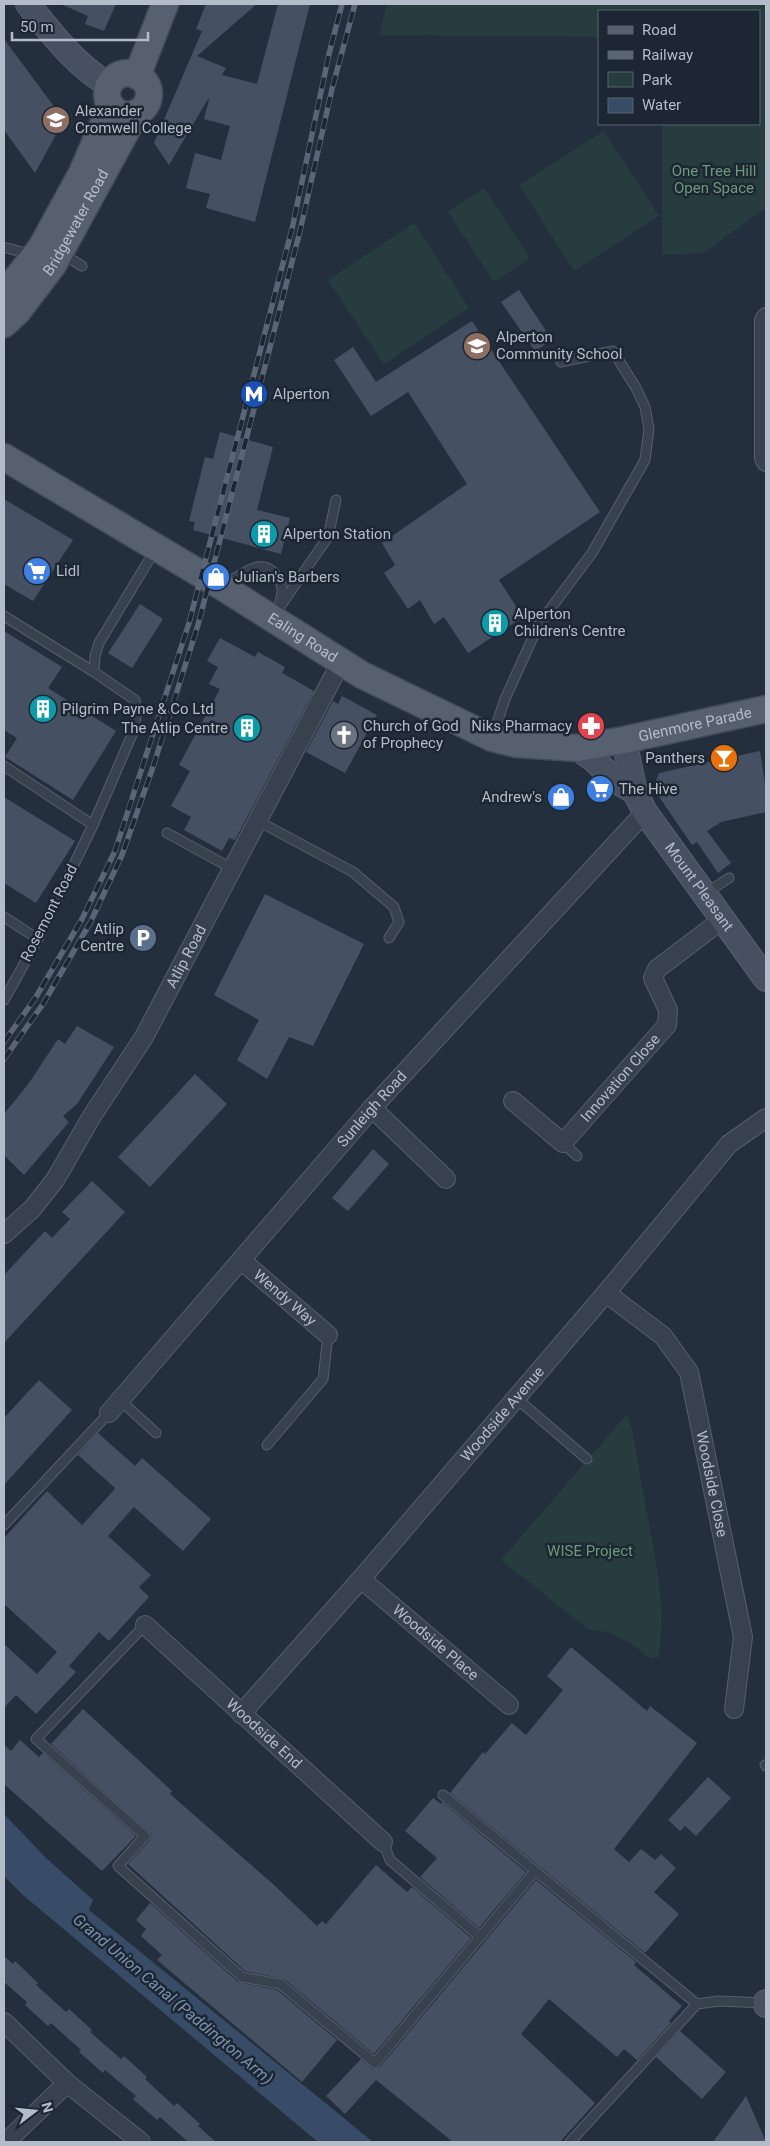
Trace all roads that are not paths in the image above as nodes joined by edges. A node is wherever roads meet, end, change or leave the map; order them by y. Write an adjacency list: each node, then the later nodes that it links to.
1 (28, 4): 4 (street)
2 (165, 4): 3 (main road)
3 (138, 76): 4 (main road); 5 (main road)
4 (110, 96): 5 (main road); 7 (main road, Bridgewater Road)
5 (136, 113): 7 (main road, Bridgewater Road)
6 (6, 248): 7 (lane)
7 (50, 258): 8 (lane); 9 (main road, Bridgewater Road); 11 (main road, Bridgewater Road)
8 (82, 266)
9 (4, 294)
10 (766, 317): 14 (street)
11 (4, 324)
12 (561, 362): 23 (lane)
13 (4, 457): 16 (main road, Ealing Road)
14 (766, 462)
15 (336, 500): 19 (lane)
16 (156, 548): 17 (main road, Ealing Road); 21 (lane)
17 (221, 586): 19 (main road, Ealing Road); 19 (lane)
18 (4, 616): 21 (lane, Rosemont Road)
19 (272, 619): 20 (main road, Ealing Road)
20 (341, 662): 23 (main road, Ealing Road); 28 (street, Atlip Road)
21 (94, 672): 29 (lane, Rosemont Road)
22 (766, 709): 24 (main road, Glenmore Parade)
23 (492, 738): 25 (main road, Ealing Road)
24 (624, 740): 25 (main road, Ealing Road); 27 (street, Mount Pleasant)
25 (577, 748): 27 (street, Mount Pleasant)
26 (4, 766): 29 (lane)
27 (640, 802): 33 (street, Mount Pleasant); 41 (street, Sunleigh Road)
28 (258, 821): 31 (street, Atlip Road); 36 (lane)
29 (93, 825): 37 (lane, Rosemont Road)
30 (167, 833): 31 (lane)
31 (233, 868): 46 (street, Atlip Road)
32 (729, 878): 33 (lane)
33 (705, 894): 35 (street, Mount Pleasant)
34 (4, 917): 37 (lane)
35 (723, 919): 38 (street, Mount Pleasant); 43 (street, Innovation Close)
36 (388, 938)
37 (38, 939): 39 (lane, Rosemont Road)
38 (766, 979)
39 (4, 1000)
40 (513, 1101): 43 (street)
41 (372, 1108): 45 (street); 47 (street, Sunleigh Road)
42 (766, 1118): 48 (street, Woodside Avenue)
43 (563, 1143): 44 (lane)
44 (577, 1156)
45 (446, 1179)
46 (4, 1234)
47 (241, 1260): 49 (street, Wendy Way); 51 (street, Sunleigh Road)
48 (606, 1294): 50 (street, Woodside Avenue); 59 (street, Woodside Close)
49 (328, 1335): 53 (lane)
50 (516, 1398): 54 (lane); 56 (street, Woodside Avenue)
51 (114, 1406): 52 (lane); 55 (lane)
52 (156, 1433)
53 (267, 1445)
54 (587, 1459)
55 (4, 1525)
56 (361, 1579): 58 (street, Woodside Place); 60 (street, Woodside Avenue)
57 (144, 1625): 60 (street, Woodside End); 64 (lane)
58 (509, 1705)
59 (734, 1709)
60 (240, 1714): 62 (street, Woodside End)
61 (443, 1795): 63 (lane)
62 (383, 1842): 64 (lane)
63 (536, 1871): 64 (lane); 66 (lane)
64 (480, 1937)
65 (766, 2003): 66 (lane)
66 (697, 2004): 71 (lane)
67 (4, 2022): 68 (street)
68 (67, 2083): 69 (street); 70 (street)
69 (6, 2142)
70 (141, 2142)
71 (570, 2142)

